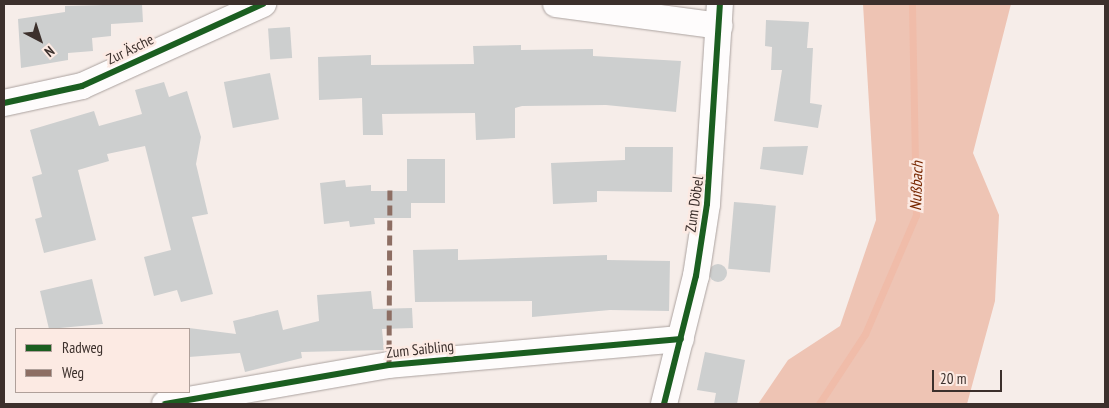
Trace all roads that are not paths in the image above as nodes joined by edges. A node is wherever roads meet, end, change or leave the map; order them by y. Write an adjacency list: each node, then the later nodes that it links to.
1 (263, 4): 4 (street, Zur Äsche)
2 (556, 4): 3 (street)
3 (720, 15): 5 (street, Zum Döbel)
4 (4, 103)
5 (681, 339): 6 (street, Zum Saibling); 7 (street, Zum Döbel)
6 (165, 404)
7 (664, 404)

